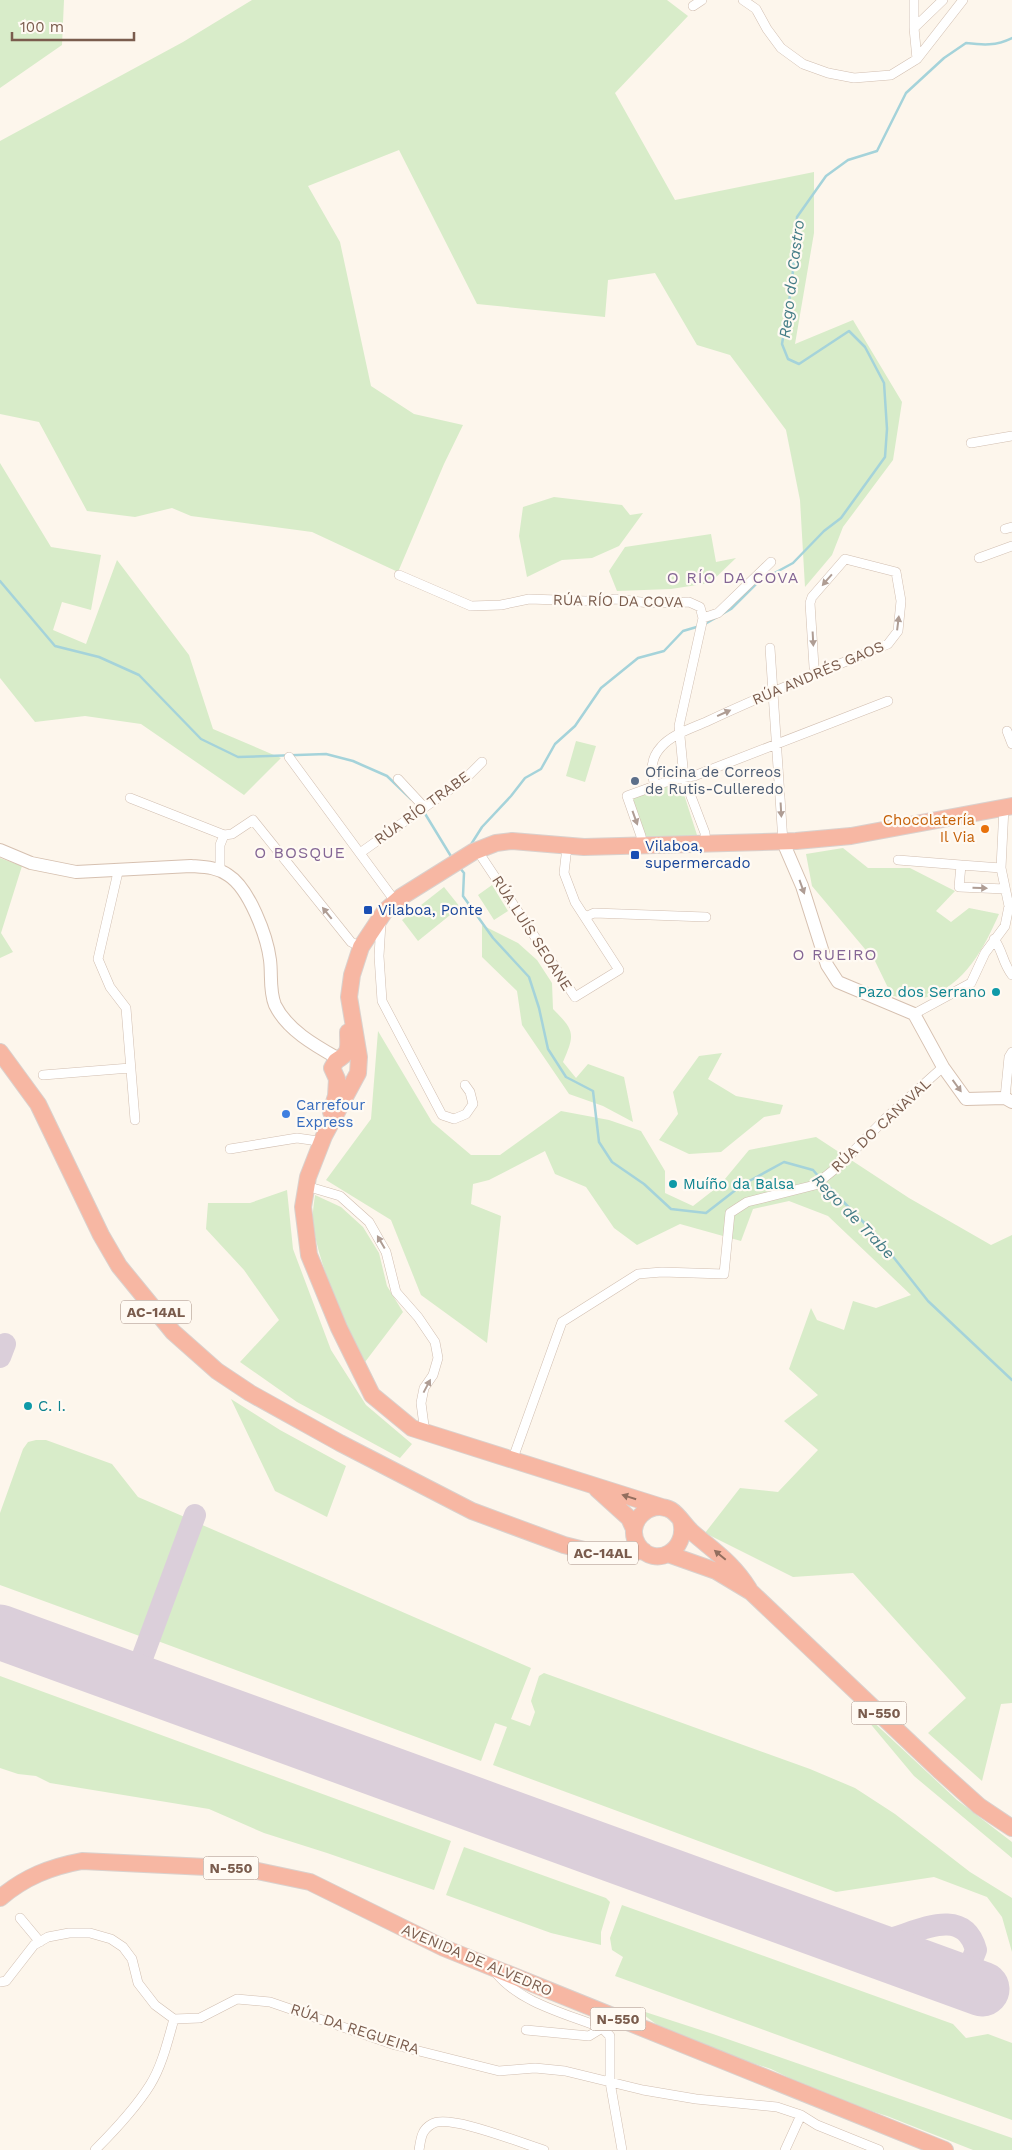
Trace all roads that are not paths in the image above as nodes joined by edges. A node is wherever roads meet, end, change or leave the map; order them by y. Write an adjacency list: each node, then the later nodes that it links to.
1 (702, 0): 6 (street)
2 (743, 0): 8 (street)
3 (914, 0): 7 (street)
4 (943, 0): 7 (street)
5 (963, 0): 8 (street)
6 (693, 6)
7 (914, 28): 8 (street)
8 (917, 59)
9 (1012, 436): 10 (street)
10 (972, 443)
11 (1012, 546): 12 (street)
12 (979, 558)
13 (771, 562): 15 (street)
14 (399, 575): 15 (street, RÚA RÍO DA COVA)
15 (703, 618): 21 (street, RÚA RÍO DA COVA)
16 (770, 648): 18 (street)
17 (817, 674): 17 (street, RÚA ANDRÉS GAOS, one-way to 17); 18 (street, RÚA ANDRÉS GAOS)
18 (774, 692): 21 (street, RÚA ANDRÉS GAOS, one-way to 18); 23 (street)
19 (888, 701): 23 (street)
20 (1007, 731): 22 (street)
21 (680, 734): 26 (street, RÚA RÍO DA COVA); 28 (street, RÚA ANDRÉS GAOS)
22 (1012, 744)
23 (778, 745): 26 (street); 33 (street, one-way to 33)
24 (289, 757): 39 (street)
25 (482, 762): 30 (street, RÚA RÍO TRABE)
26 (684, 778): 28 (street); 34 (street, RÚA RÍO DA COVA)
27 (398, 779): 30 (street)
28 (655, 786): 36 (street, one-way to 36)
29 (130, 798): 32 (street)
30 (424, 807): 39 (street, RÚA RÍO TRABE)
31 (1008, 807): 33 (highway); 42 (street)
32 (224, 835): 43 (street); 51 (street, one-way to 32)
33 (784, 842): 34 (highway); 55 (street, one-way to 55)
34 (706, 845): 36 (highway)
35 (567, 846): 36 (highway); 38 (highway); 48 (street)
36 (642, 846)
37 (0, 850): 44 (street)
38 (475, 851): 46 (highway); 48 (street, RÚA LUÍS SEOANE)
39 (360, 853): 46 (street)
40 (898, 860): 41 (street)
41 (961, 865): 42 (street); 45 (street, one-way to 45)
42 (1001, 868): 45 (street)
43 (220, 870): 44 (street); 59 (street)
44 (118, 872): 61 (street)
45 (1005, 889): 47 (street)
46 (390, 906): 51 (highway); 52 (street)
47 (1010, 907): 50 (street)
48 (585, 917): 49 (street)
49 (706, 917)
50 (994, 939): 53 (street); 55 (street)
51 (359, 952): 52 (street); 54 (highway)
52 (380, 975): 64 (street)
53 (1012, 975)
54 (349, 997): 56 (highway); 59 (highway); 62 (highway)
55 (914, 1014): 60 (street)
56 (360, 1027): 62 (highway); 67 (highway)
57 (1012, 1052): 65 (street)
58 (1, 1055): 76 (highway, AC-14AL)
59 (338, 1065): 62 (highway); 68 (highway)
60 (943, 1067): 65 (street, one-way to 65); 72 (street, RÚA DO CANAVAL)
61 (130, 1068): 63 (street); 66 (street)
62 (356, 1073): 67 (highway); 70 (highway)
63 (43, 1075)
64 (465, 1085)
65 (1008, 1100)
66 (135, 1120)
67 (337, 1128): 70 (highway)
68 (318, 1141): 69 (street); 70 (highway)
69 (230, 1149)
70 (307, 1181): 71 (highway); 71 (street, one-way to 70)
71 (425, 1433): 72 (highway)
72 (512, 1461): 73 (highway)
73 (593, 1486): 74 (highway, one-way to 73); 76 (highway)
74 (665, 1508): 75 (highway, N-550); 76 (highway)
75 (681, 1521): 77 (highway); 78 (highway, N-550, one-way to 75)
76 (638, 1540): 77 (highway, N-550)
77 (668, 1554): 78 (highway, N-550)
78 (751, 1592): 79 (highway, N-550)
79 (1012, 1828)
80 (0, 1898): 84 (highway, AVENIDA DE ALVEDRO / N-550)
81 (20, 1918): 82 (street)
82 (40, 1942): 83 (street); 85 (street)
83 (0, 1982)
84 (531, 1992): 86 (street); 96 (highway, AVENIDA DE ALVEDRO / N-550)
85 (174, 2019): 88 (street, RÚA DA REGUEIRA); 90 (street)
86 (602, 2028): 87 (street); 88 (street)
87 (526, 2030)
88 (610, 2082): 89 (street, RÚA DA REGUEIRA); 93 (street)
89 (801, 2116): 94 (street); 95 (street, RÚA DA REGUEIRA)
90 (95, 2150)
91 (419, 2150): 92 (street)
92 (544, 2150)
93 (622, 2150)
94 (785, 2150)
95 (879, 2150)
96 (944, 2150)

